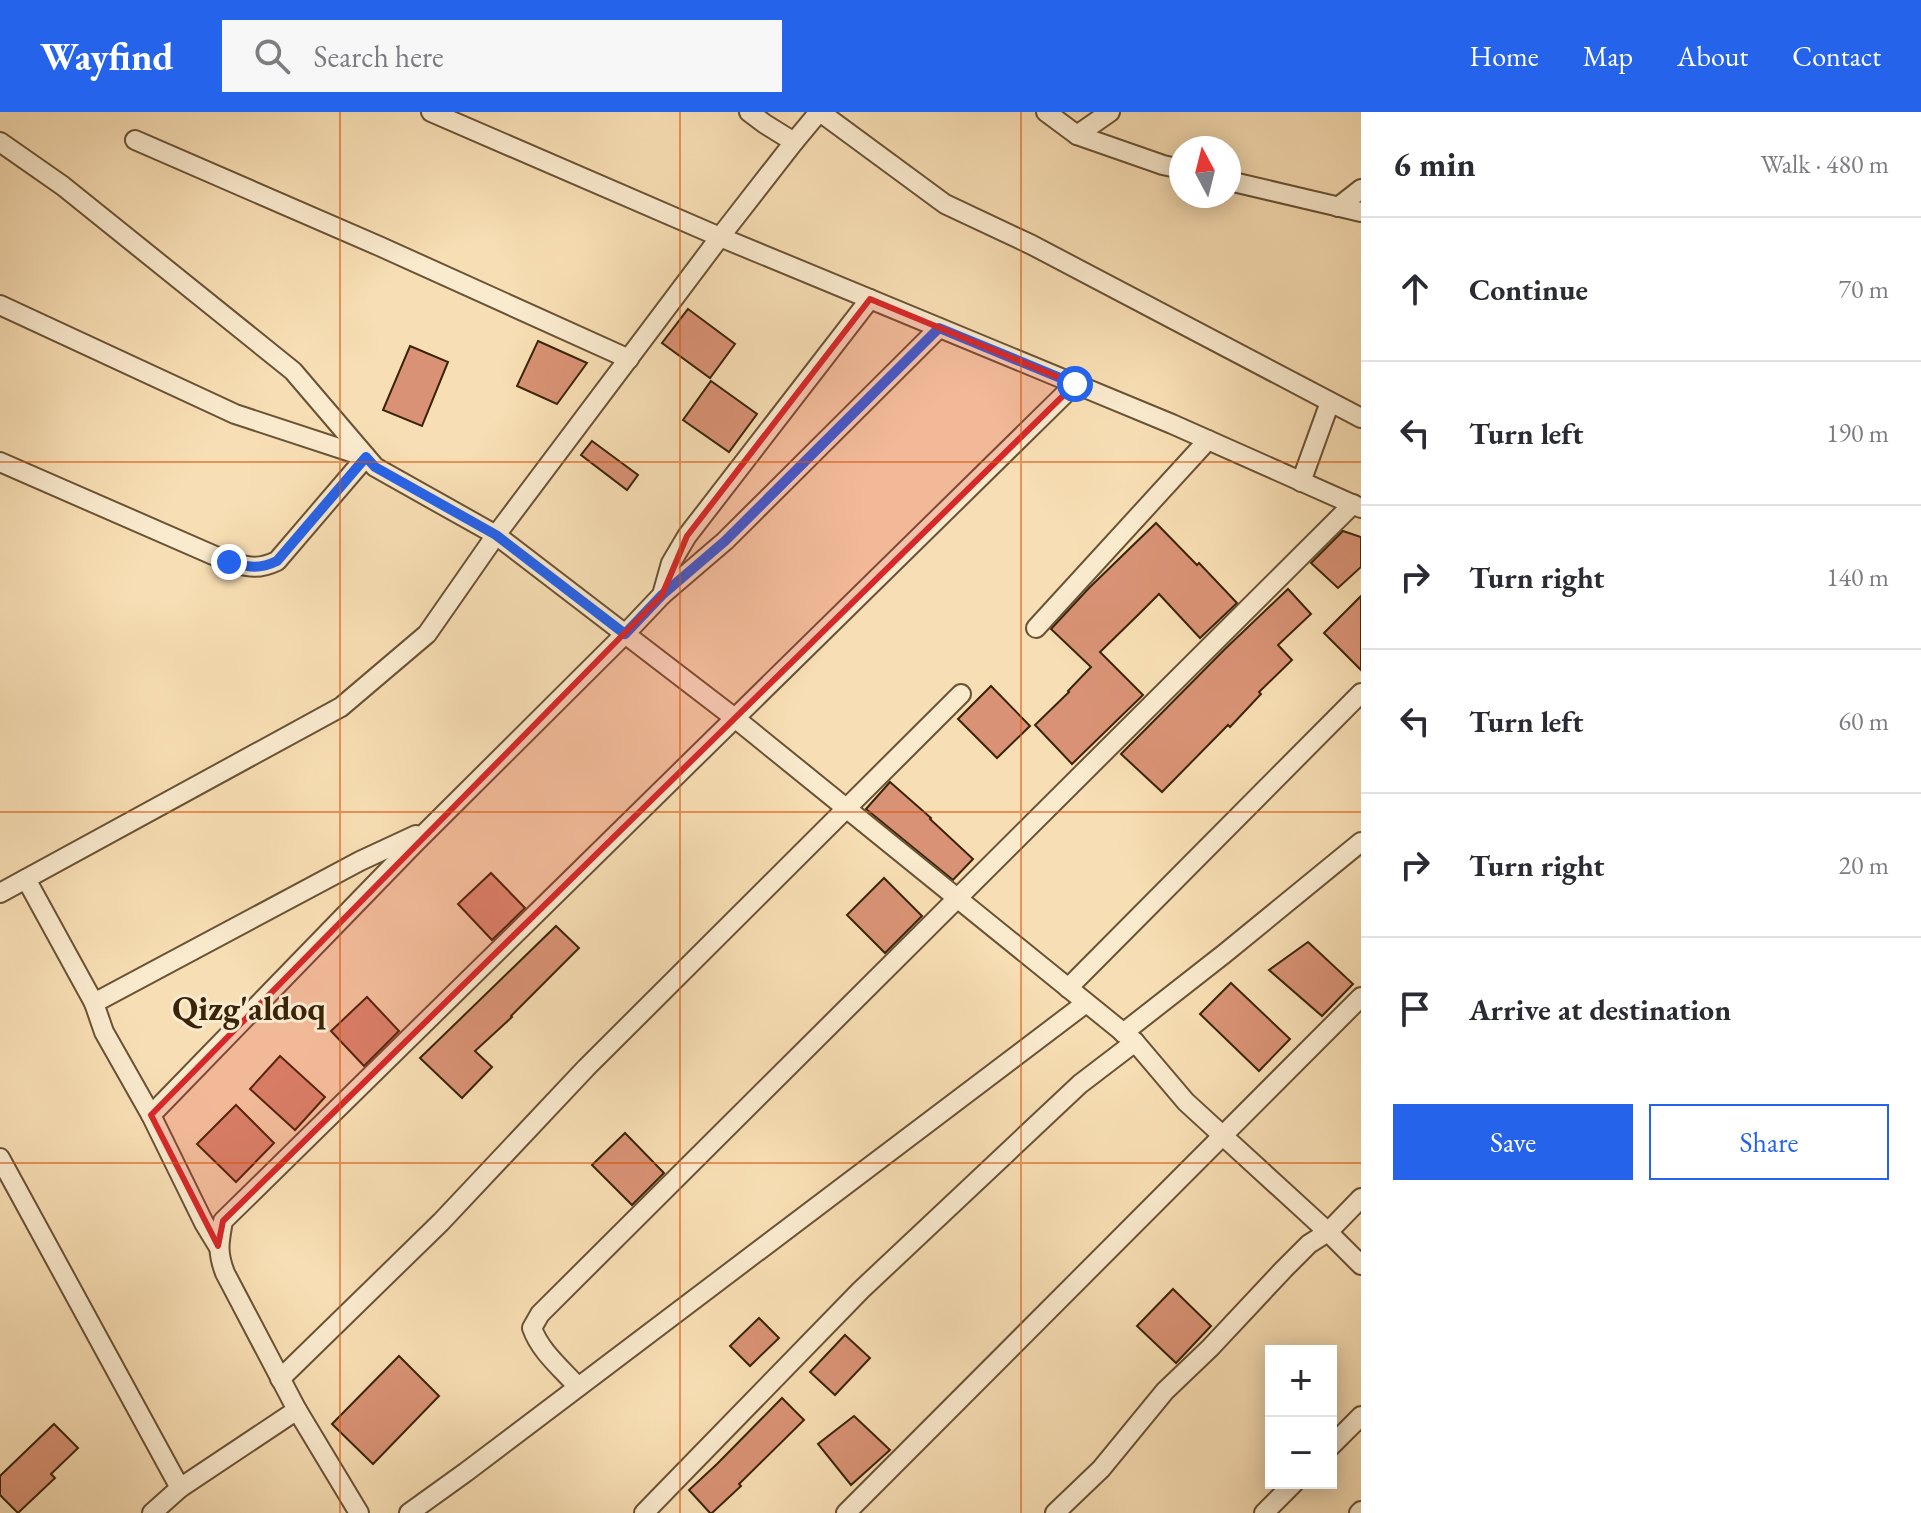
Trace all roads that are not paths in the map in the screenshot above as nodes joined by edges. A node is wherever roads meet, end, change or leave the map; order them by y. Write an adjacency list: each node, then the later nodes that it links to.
1 (431, 112): 15 (street)
2 (749, 112): 9 (street)
3 (819, 112): 9 (street); 21 (street)
4 (1046, 112): 6 (street)
5 (1110, 112): 6 (street)
6 (1077, 135): 10 (street)
7 (135, 140): 19 (street)
8 (0, 142): 24 (street)
9 (794, 142): 15 (street)
10 (1169, 166)
11 (1241, 184): 13 (street)
12 (1361, 189): 13 (street)
13 (1338, 207): 14 (street)
14 (1361, 212)
15 (720, 237): 16 (street); 19 (street)
16 (870, 299): 18 (street); 29 (street)
17 (0, 305): 24 (street)
18 (939, 328): 20 (street); 29 (street)
19 (629, 359): 28 (street)
20 (1075, 384): 23 (street); 34 (street)
21 (1330, 402): 22 (street); 26 (street)
22 (1361, 418)
23 (1208, 440): 26 (street); 30 (street)
24 (366, 457): 25 (street); 28 (street)
25 (0, 462)
26 (1301, 482): 27 (street)
27 (1357, 506): 40 (street)
28 (496, 535): 31 (street); 39 (street)
29 (662, 595): 31 (street)
30 (1036, 628)
31 (625, 634): 34 (street); 36 (street)
32 (1361, 693): 41 (street)
33 (961, 694): 35 (street)
34 (736, 719): 35 (street); 51 (street)
35 (846, 808): 40 (street); 53 (street)
36 (429, 829): 43 (street); 46 (street)
37 (1361, 842): 45 (street)
38 (0, 870): 39 (street)
39 (12, 886): 43 (street)
40 (958, 899): 41 (street); 54 (street)
41 (1068, 988): 44 (street)
42 (1361, 997): 47 (street)
43 (94, 1003): 46 (street)
44 (1086, 1003): 45 (street); 54 (street)
45 (1129, 1037): 47 (street); 63 (street)
46 (151, 1115): 51 (street)
47 (1223, 1136): 50 (street); 64 (street)
48 (0, 1158): 58 (street)
49 (1361, 1198): 50 (street)
50 (1328, 1232): 52 (street); 65 (street)
51 (218, 1246): 53 (street)
52 (1361, 1265)
53 (280, 1379): 55 (street)
54 (578, 1387): 62 (street)
55 (297, 1410): 58 (street); 61 (street)
56 (1361, 1416): 57 (street)
57 (1337, 1440)
58 (180, 1488): 60 (street)
59 (1288, 1489): 66 (street)
60 (152, 1513)
61 (359, 1513)
62 (409, 1513)
63 (644, 1513)
64 (846, 1513)
65 (1055, 1513)
66 (1264, 1513)

